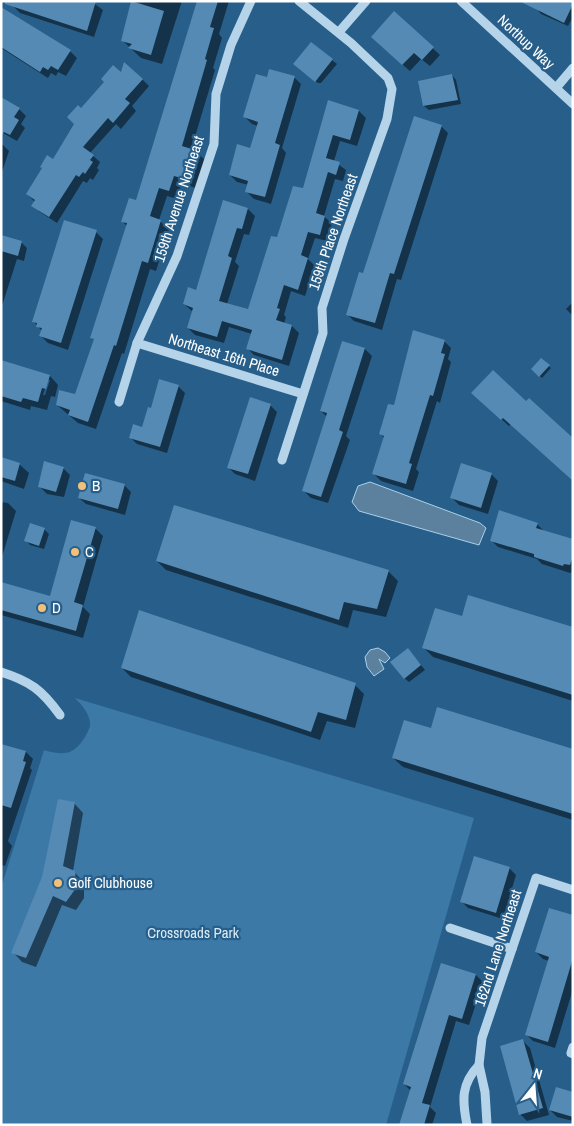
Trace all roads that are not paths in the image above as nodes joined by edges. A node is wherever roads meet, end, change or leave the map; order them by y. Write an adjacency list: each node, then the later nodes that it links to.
1 (251, 1): 9 (street, 159th Avenue Northeast)
2 (299, 1): 5 (street)
3 (366, 1): 5 (street)
4 (461, 1): 7 (street, Northup Way)
5 (339, 32): 10 (street, 159th Place Northeast)
6 (573, 68): 7 (street)
7 (556, 88): 8 (street, Northup Way)
8 (573, 104)
9 (137, 343): 10 (street, Northeast 16th Place); 11 (street, 159th Avenue Northeast)
10 (303, 394): 12 (street, 159th Place Northeast)
11 (119, 402)
12 (282, 460)
13 (1, 672): 14 (street)
14 (60, 714)
15 (573, 890): 17 (street, 162nd Lane Northeast)
16 (450, 928): 17 (street)
17 (512, 949): 18 (street, 162nd Lane Northeast)
18 (478, 1064): 19 (street, 162nd Lane Northeast); 20 (street, 162nd Lane Northeast)
19 (487, 1124)
20 (467, 1125)

